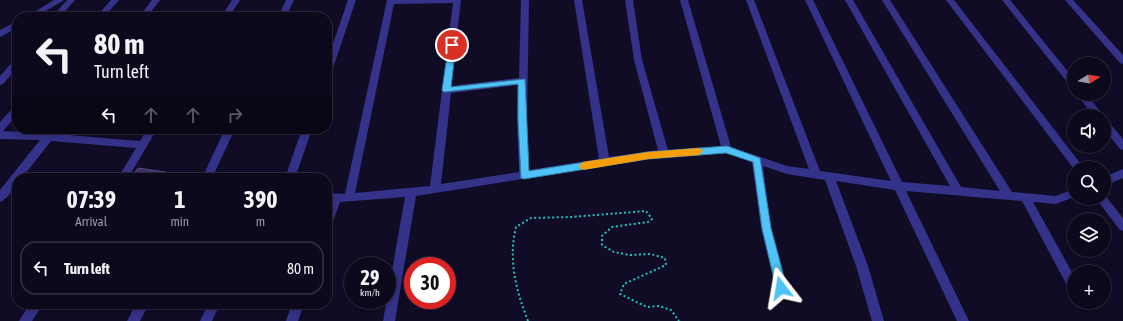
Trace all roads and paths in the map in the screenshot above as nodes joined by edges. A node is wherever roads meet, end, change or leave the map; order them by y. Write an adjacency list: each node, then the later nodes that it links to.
1 (60, 0): 21 (street)
2 (71, 0): 22 (street)
3 (115, 0): 23 (street)
4 (156, 0): 24 (street)
5 (236, 0): 25 (street)
6 (290, 0): 26 (street)
7 (352, 0): 29 (street)
8 (456, 0): 20 (street); 35 (street)
9 (525, 0): 34 (street)
10 (578, 0): 54 (street)
11 (629, 0): 51 (street)
12 (684, 0): 50 (street)
13 (750, 0): 60 (street)
14 (810, 0): 65 (street)
15 (849, 0): 67 (street)
16 (886, 0): 69 (street)
17 (950, 0): 53 (street)
18 (1006, 0): 32 (street)
19 (1069, 0): 30 (street)
20 (391, 1): 74 (street)
21 (39, 12)
22 (60, 12)
23 (104, 12)
24 (147, 12)
25 (228, 12)
26 (284, 12)
27 (12, 27): 28 (street)
28 (0, 34)
29 (332, 59)
30 (1123, 61)
31 (12, 68): 33 (street)
32 (1067, 76)
33 (0, 81)
34 (523, 81): 35 (street); 61 (street)
35 (446, 90): 66 (street)
36 (1087, 101): 37 (street)
37 (1093, 109)
38 (12, 115): 39 (street)
39 (0, 128)
40 (1111, 131): 49 (street)
41 (26, 134): 47 (street)
42 (51, 134): 55 (street)
43 (60, 134): 48 (street)
44 (149, 134): 48 (street)
45 (228, 134): 57 (street)
46 (305, 134): 58 (street)
47 (0, 135)
48 (142, 145): 56 (street)
49 (1123, 146)
50 (727, 150): 51 (street); 52 (street)
51 (664, 154): 54 (street)
52 (757, 160): 60 (street); 78 (street)
53 (1074, 161)
54 (605, 162): 61 (street)
55 (20, 173)
56 (126, 173)
57 (209, 173)
58 (292, 173)
59 (1123, 173): 63 (street)
60 (816, 174): 62 (street)
61 (524, 175): 66 (street)
62 (829, 176): 65 (street); 90 (street)
63 (1111, 179)
64 (12, 183): 73 (street)
65 (898, 186): 67 (street); 91 (street)
66 (435, 189): 68 (street)
67 (957, 190): 69 (street)
68 (411, 192): 74 (street); 87 (street)
69 (1008, 195): 72 (street)
70 (1067, 196): 72 (street)
71 (332, 197): 74 (street)
72 (1025, 197): 77 (street)
73 (0, 198)
74 (349, 198)
75 (1107, 205): 76 (street)
76 (1123, 226)
77 (1067, 274)
78 (781, 288)
79 (33, 309): 83 (street)
80 (140, 309): 84 (street)
81 (212, 309): 85 (street)
82 (296, 309): 86 (street)
83 (25, 321)
84 (134, 321)
85 (206, 321)
86 (292, 321)
87 (389, 321)
88 (528, 321): 89 (path)
89 (679, 321)
90 (878, 321)
91 (963, 321)

